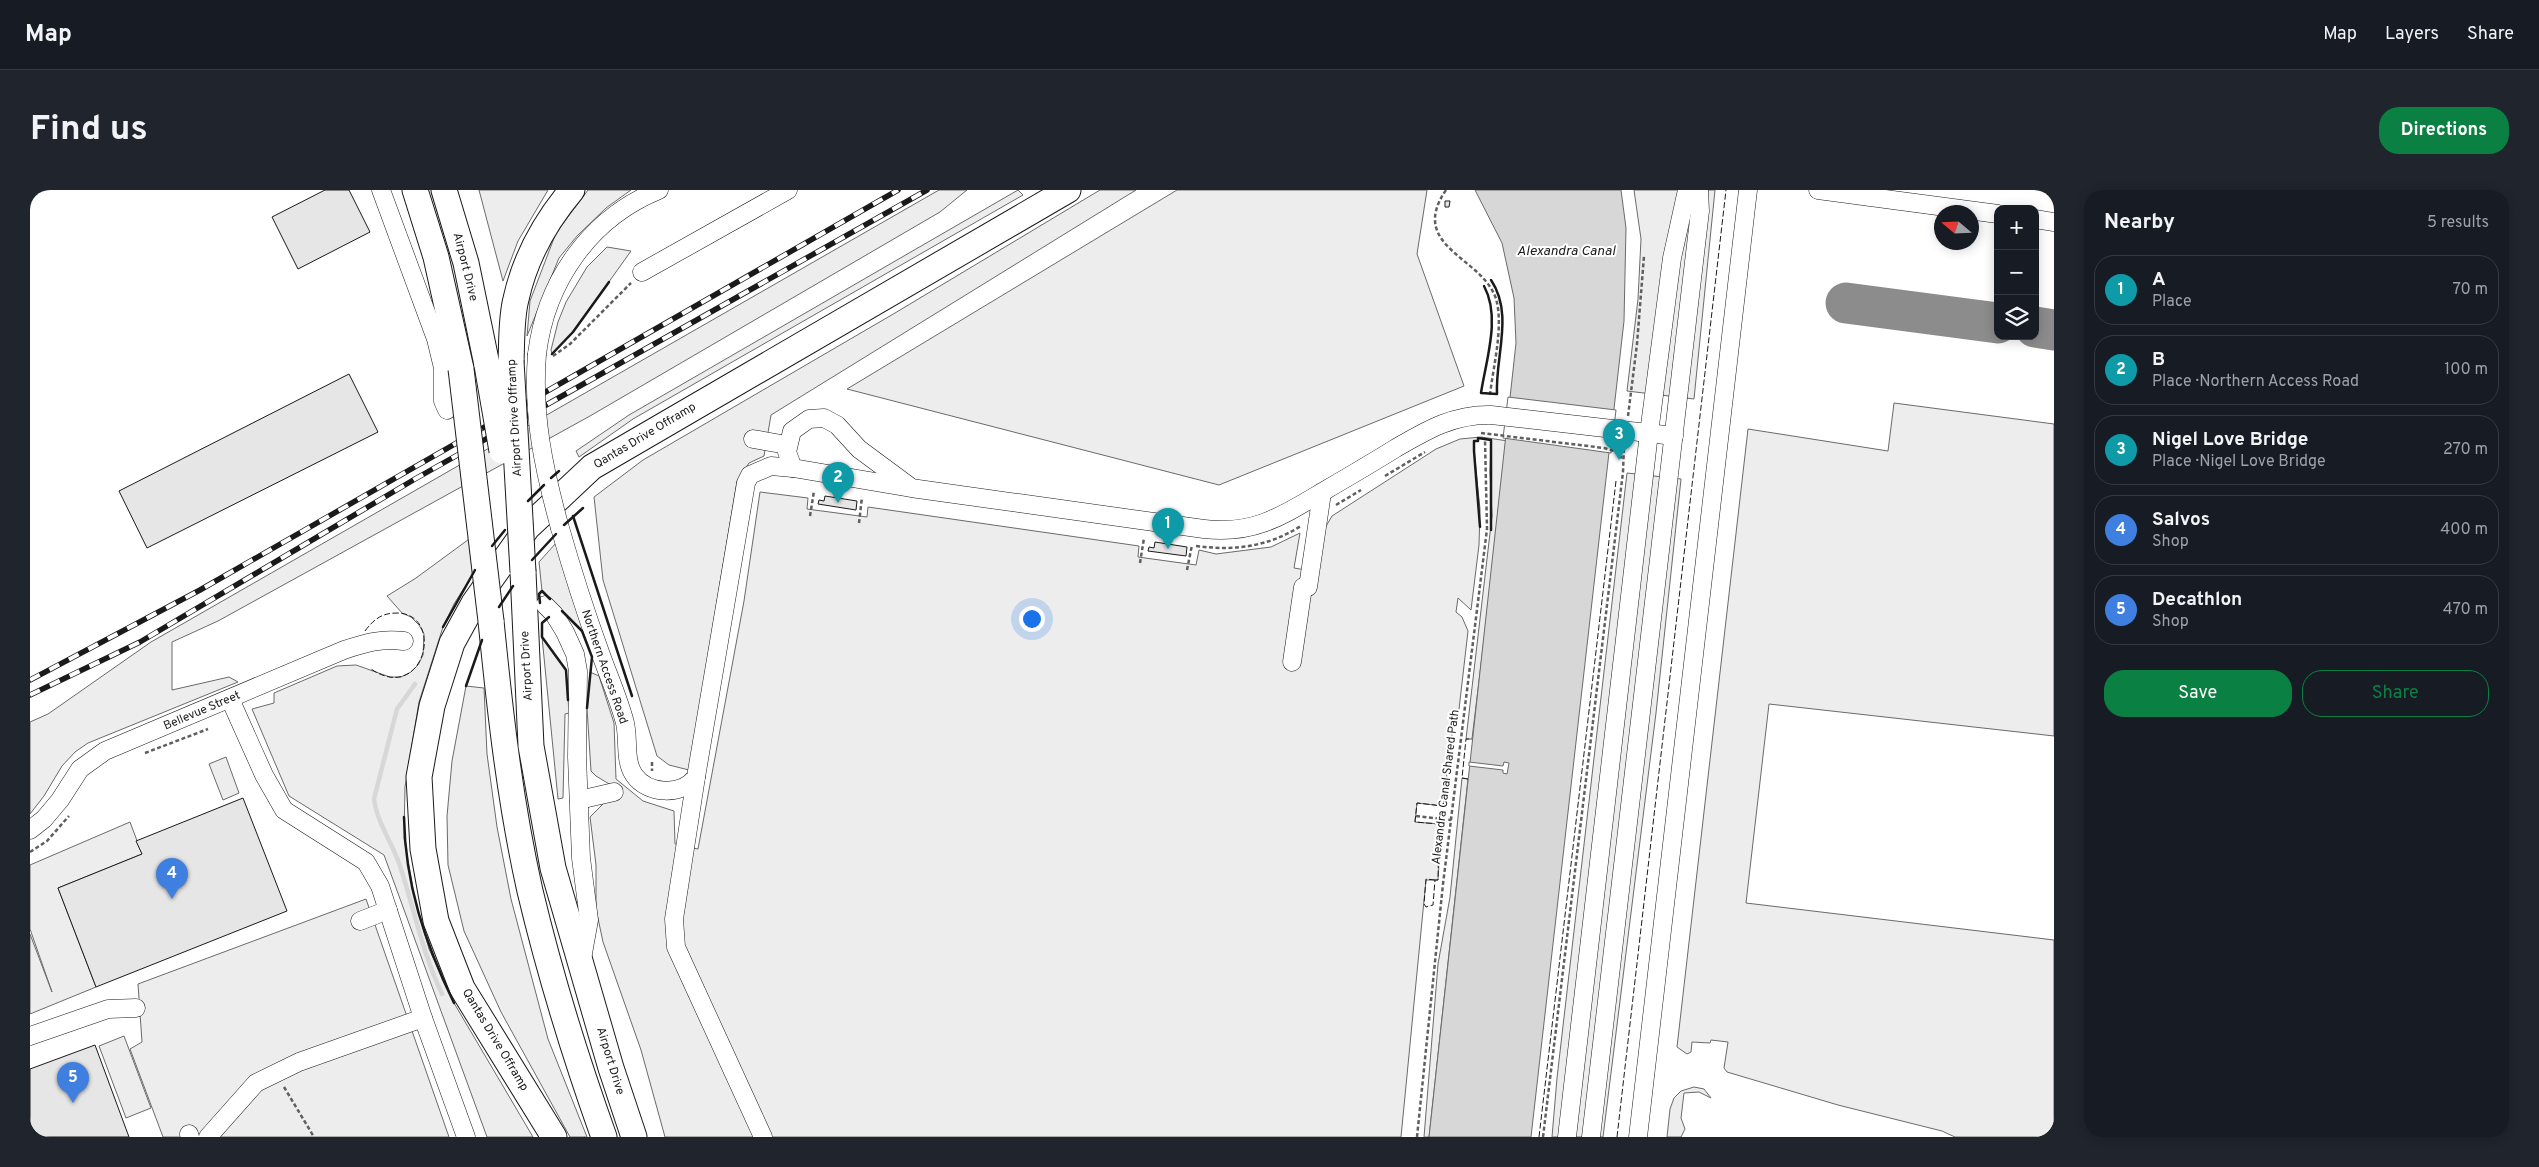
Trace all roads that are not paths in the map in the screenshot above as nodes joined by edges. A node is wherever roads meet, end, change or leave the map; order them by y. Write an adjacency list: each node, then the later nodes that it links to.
1 (381, 190): 16 (street)
2 (414, 190): 42 (highway, Airport Drive, bridge)
3 (444, 190): 24 (highway, Airport Drive, bridge)
4 (572, 190): 24 (highway, Airport Drive Offramp, bridge)
5 (659, 190): 29 (street, Northern Access Road, bridge)
6 (788, 190): 15 (street)
7 (1068, 190): 41 (highway, Qantas Drive Offramp)
8 (1687, 190): 17 (street)
9 (1698, 190): 18 (street)
10 (1748, 190): 47 (street)
11 (1818, 190): 12 (street)
12 (1994, 213)
13 (2039, 220): 14 (street)
14 (2054, 222)
15 (642, 272)
16 (447, 410)
17 (1649, 433): 18 (street); 23 (street); 45 (street)
18 (1674, 436): 46 (street)
19 (753, 439): 20 (street)
20 (787, 445): 21 (street); 22 (street)
21 (793, 468): 22 (street); 29 (street)
22 (911, 488): 23 (street)
23 (1316, 496): 27 (street)
24 (523, 572): 35 (highway, Airport Drive)
25 (545, 605): 31 (street)
26 (404, 641): 28 (street, Bellevue Street)
27 (1292, 662)
28 (230, 699): 32 (street, Bellevue Street); 33 (street)
29 (696, 777): 44 (street)
30 (614, 792): 31 (street)
31 (578, 800): 35 (street)
32 (30, 830)
33 (388, 910): 34 (street); 37 (street)
34 (360, 921)
35 (581, 966): 43 (highway, Airport Drive)
36 (136, 1008): 38 (street)
37 (423, 1018): 39 (street); 40 (street)
38 (30, 1036)
39 (208, 1137)
40 (466, 1137)
41 (554, 1137)
42 (604, 1137)
43 (634, 1137)
44 (763, 1137)
45 (1567, 1137)
46 (1591, 1137)
47 (1638, 1137)

